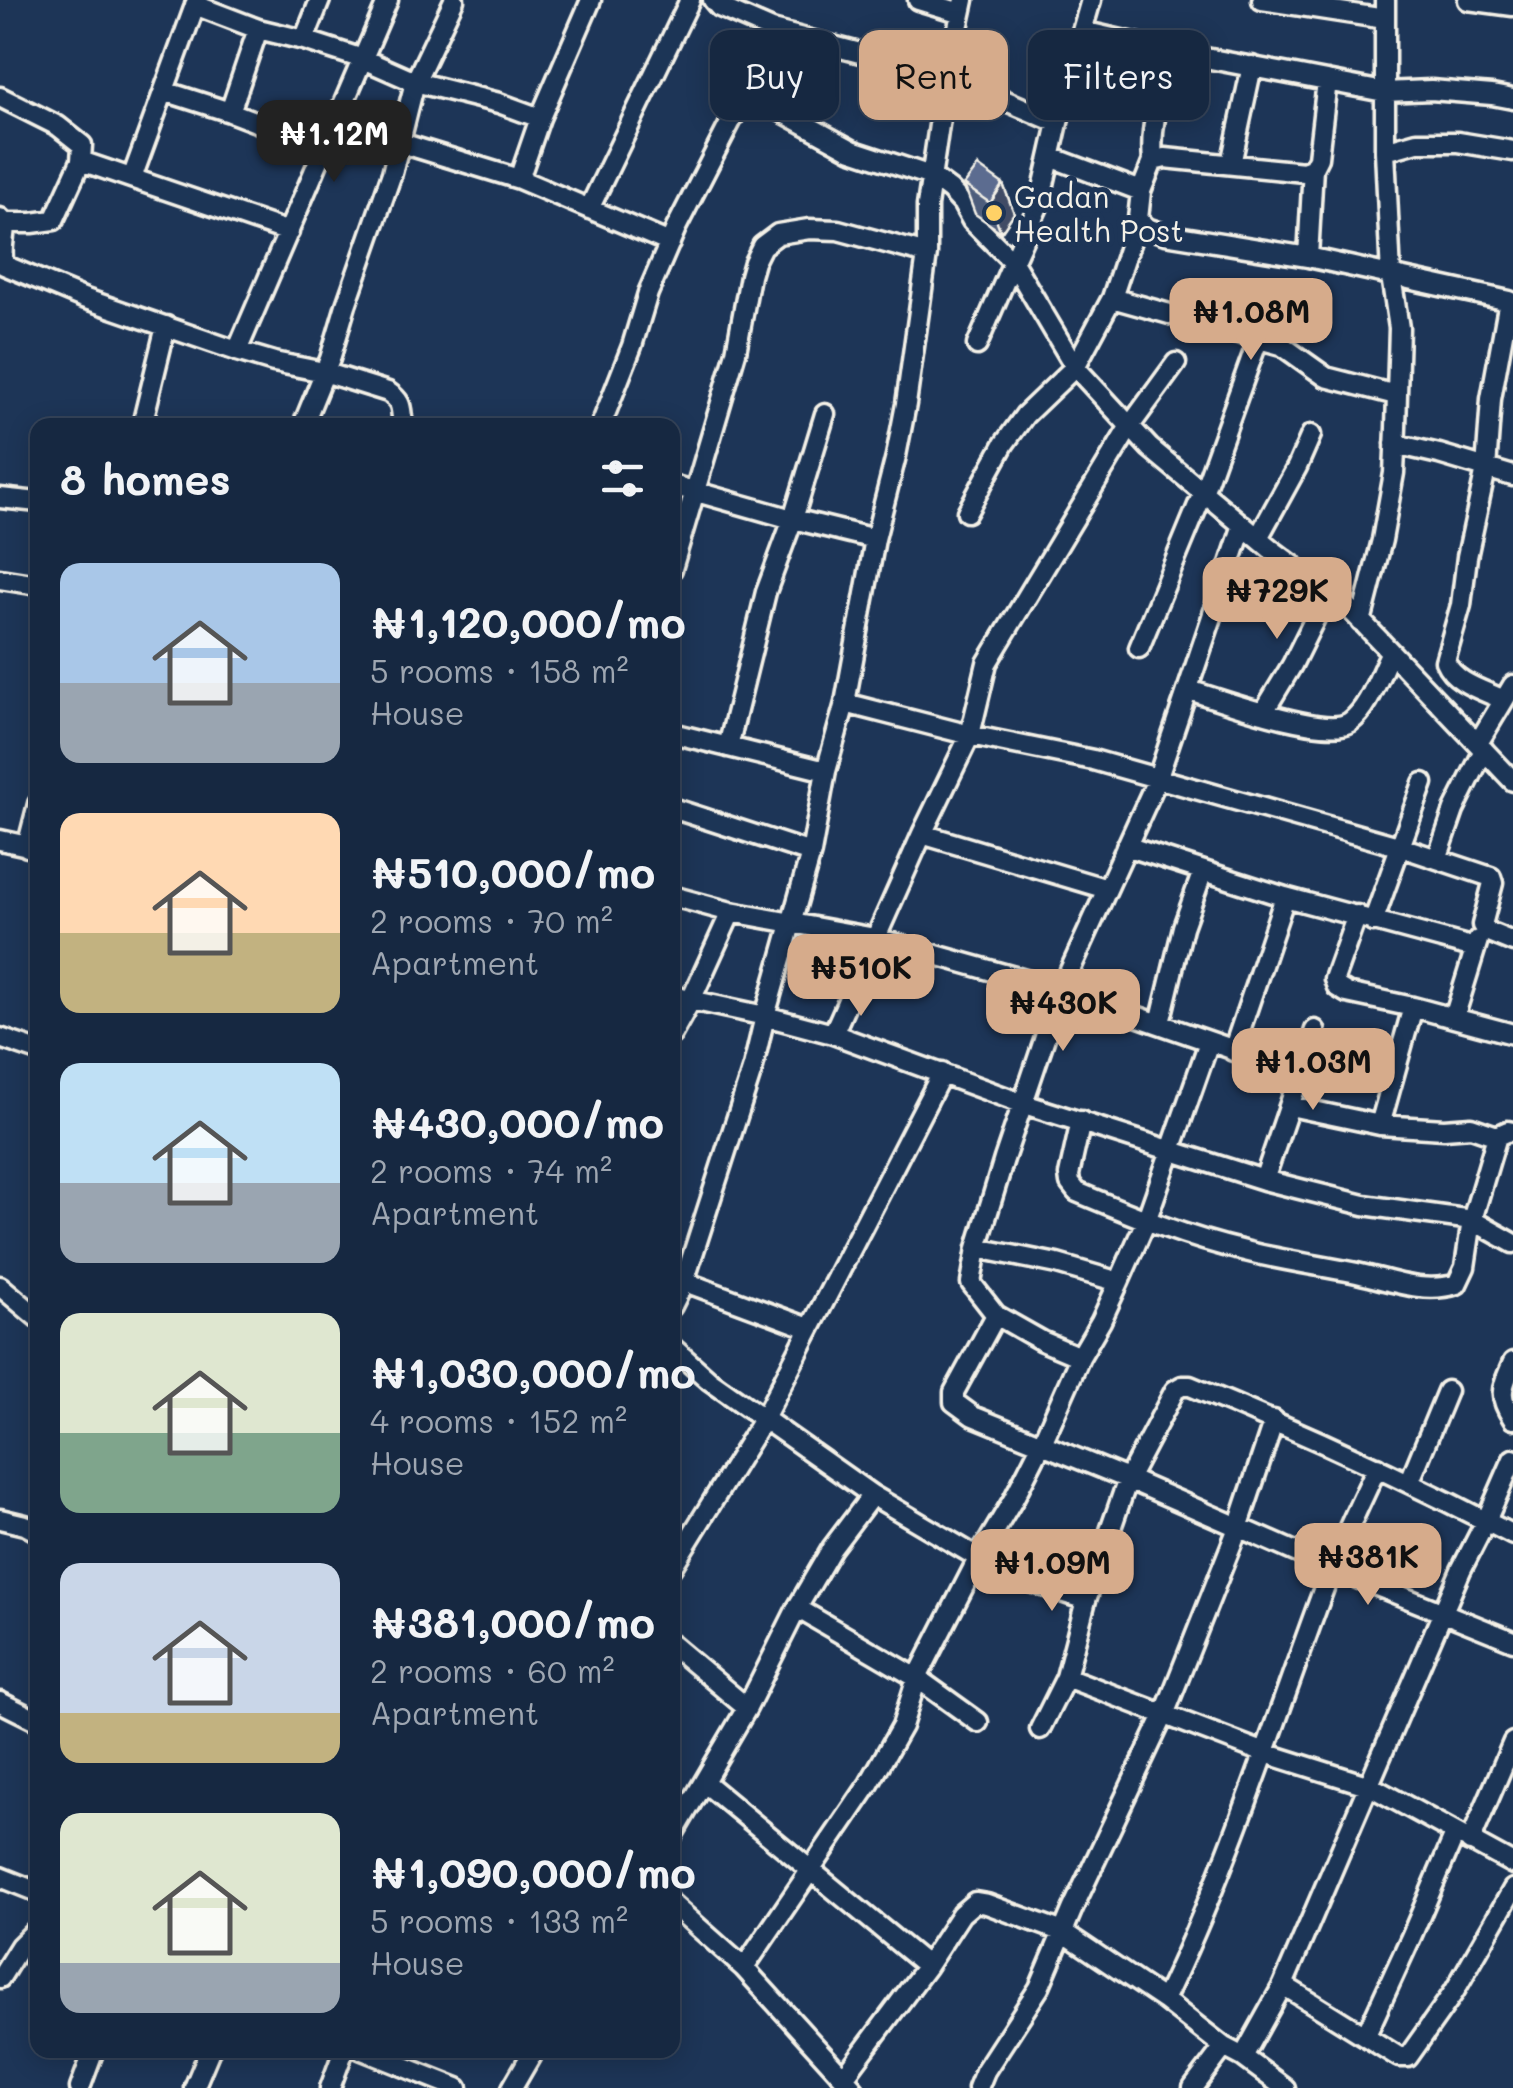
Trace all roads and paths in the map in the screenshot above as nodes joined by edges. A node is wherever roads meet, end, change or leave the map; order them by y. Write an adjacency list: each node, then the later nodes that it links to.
1 (320, 0): 18 (street)
2 (388, 0): 20 (street)
3 (454, 0): 23 (street)
4 (591, 0): 30 (street)
5 (690, 0): 49 (street)
6 (713, 0): 16 (street)
7 (918, 0): 13 (street)
8 (1091, 0): 17 (street)
9 (1262, 0): 14 (street)
10 (1468, 0): 12 (street)
11 (196, 3): 15 (street); 24 (street)
12 (1513, 6)
13 (962, 7)
14 (1385, 9): 25 (street)
15 (258, 28): 18 (street); 29 (street)
16 (772, 30)
17 (1082, 30)
18 (304, 40): 20 (street)
19 (1209, 58): 21 (street)
20 (363, 59): 23 (street); 37 (street)
21 (1252, 66): 22 (street); 43 (street)
22 (1327, 81): 25 (street); 44 (street)
23 (415, 82): 30 (street); 36 (street)
24 (164, 91): 29 (street); 46 (street)
25 (1384, 92): 27 (street); 38 (street)
26 (0, 97): 42 (street)
27 (1513, 100)
28 (1008, 101): 35 (street)
29 (230, 112): 37 (street)
30 (540, 118): 47 (street)
31 (731, 120): 53 (street)
32 (797, 120): 45 (street)
33 (941, 120): 45 (street)
34 (1153, 120): 41 (street)
35 (1058, 122): 40 (street)
36 (401, 143): 47 (street); 66 (street)
37 (324, 148): 52 (street)
38 (1385, 151): 39 (street); 57 (street)
39 (1513, 151)
40 (1051, 157): 48 (street); 56 (street)
41 (1153, 161): 43 (street); 48 (street)
42 (81, 162): 46 (street); 51 (street)
43 (1231, 164): 44 (street)
44 (1313, 168): 55 (street)
45 (931, 176): 54 (street); 56 (street)
46 (132, 178): 52 (street)
47 (519, 180): 49 (street)
48 (1142, 191): 50 (street)
49 (589, 209): 53 (street)
50 (1138, 219): 55 (street); 59 (street)
51 (3, 220): 60 (street)
52 (288, 232): 63 (street)
53 (670, 242): 72 (street)
54 (927, 254): 79 (street); 87 (street)
55 (1308, 257): 57 (street)
56 (1013, 262): 62 (street); 65 (street)
57 (1391, 276): 58 (street); 67 (street)
58 (1512, 296): 76 (street)
59 (1112, 298): 61 (street); 65 (street)
60 (166, 326): 63 (street); 69 (street)
61 (1258, 340): 67 (street); 80 (street)
62 (977, 345)
63 (237, 351): 66 (street)
64 (1176, 363): 73 (street)
65 (1076, 366): 73 (street); 83 (street)
66 (324, 372): 70 (street); 71 (street)
67 (1396, 395): 75 (street)
68 (826, 414): 84 (street)
69 (144, 418)
70 (306, 418)
71 (403, 418)
72 (603, 418)
73 (1130, 426): 80 (street); 100 (street)
74 (1312, 436): 86 (street)
75 (1395, 444): 76 (street); 92 (street)
76 (1486, 469): 77 (street); 96 (street)
77 (1513, 476)
78 (680, 487): 79 (street)
79 (696, 492): 84 (street); 88 (street)
80 (1203, 492): 85 (street); 93 (street)
81 (0, 498): 82 (street)
82 (30, 501)
83 (967, 512)
84 (793, 519): 87 (street); 102 (street)
85 (1243, 525): 86 (street); 95 (street)
86 (1258, 538): 91 (street)
87 (875, 539): 97 (street)
88 (680, 544)
89 (0, 579): 90 (street)
90 (30, 584)
91 (1328, 592): 92 (street); 98 (street)
92 (1361, 622): 94 (street)
93 (1140, 648)
94 (1390, 654): 98 (street); 101 (street)
95 (1188, 690): 98 (street); 104 (street)
96 (1508, 692): 101 (street)
97 (845, 703): 100 (street); 103 (street)
98 (1263, 713)
99 (680, 735): 102 (street)
100 (970, 735): 104 (street); 108 (street)
101 (1481, 746): 105 (street); 114 (street)
102 (728, 747): 103 (street)
103 (826, 772): 113 (street)
104 (1156, 780): 110 (street); 111 (street)
105 (1513, 781)
106 (1422, 783): 111 (street)
107 (680, 811): 113 (street)
108 (922, 834): 116 (street); 123 (street)
109 (0, 840): 112 (street)
110 (1126, 846): 115 (street); 116 (street)
111 (1398, 846): 114 (street); 120 (street)
112 (30, 847)
113 (811, 853): 121 (street)
114 (1437, 859): 122 (street)
115 (1203, 871): 118 (street); 131 (street)
116 (1107, 889): 126 (street)
117 (680, 898): 119 (street)
118 (1285, 898): 120 (street); 138 (street)
119 (731, 912): 121 (street); 127 (street)
120 (1365, 918): 125 (street); 128 (street)
121 (791, 923): 123 (street); 129 (street)
122 (1482, 925): 124 (street); 125 (street)
123 (875, 938): 126 (street); 133 (street)
124 (1513, 942)
125 (1475, 948): 130 (street)
126 (1061, 990): 131 (street); 141 (street)
127 (682, 998): 129 (street)
128 (1413, 1006): 130 (street); 144 (street)
129 (764, 1016): 133 (street); 152 (street)
130 (1454, 1018): 134 (street)
131 (1160, 1023): 136 (street)
132 (1315, 1030): 140 (street)
133 (834, 1034): 139 (street)
134 (1513, 1034)
135 (0, 1038): 137 (street)
136 (1208, 1042): 138 (street); 146 (street)
137 (30, 1049)
138 (1233, 1051): 140 (street)
139 (942, 1073): 141 (street); 158 (street)
140 (1301, 1073): 142 (street)
141 (1021, 1103): 143 (street); 151 (street)
142 (1290, 1106): 144 (street); 147 (street)
143 (1080, 1121): 146 (street); 149 (street)
144 (1380, 1125): 145 (street)
145 (1505, 1134): 148 (street)
146 (1171, 1149): 147 (street); 149 (street)
147 (1264, 1180): 148 (street)
148 (1472, 1220): 149 (street); 150 (street)
149 (1146, 1221): 154 (street)
150 (1513, 1242)
151 (977, 1248): 154 (street); 157 (street)
152 (680, 1275)
153 (680, 1281): 158 (street)
154 (1118, 1282): 160 (street)
155 (0, 1286): 156 (street)
156 (30, 1311)
157 (996, 1315): 160 (street); 166 (street)
158 (809, 1328): 163 (street)
159 (680, 1354): 163 (street)
160 (1080, 1357): 166 (street)
161 (1513, 1362): 164 (street)
162 (1447, 1392): 170 (street)
163 (764, 1418): 171 (street); 177 (street)
164 (1513, 1419)
165 (1274, 1420): 168 (street); 169 (street); 175 (street)
166 (1042, 1444): 169 (street); 178 (street)
167 (1513, 1459): 173 (street)
168 (1377, 1467): 170 (street); 179 (street)
169 (1128, 1479): 175 (street); 180 (street)
170 (1409, 1483): 173 (street)
171 (872, 1495): 178 (street); 181 (street)
172 (0, 1520): 174 (street)
173 (1486, 1521): 176 (street); 182 (street)
174 (30, 1528)
175 (1238, 1528): 179 (street); 189 (street)
176 (1513, 1534)
177 (680, 1555)
178 (980, 1557): 180 (street); 186 (street)
179 (1332, 1568): 182 (street); 194 (street)
180 (1086, 1600): 185 (street)
181 (797, 1608): 186 (street); 188 (street)
182 (1442, 1613): 183 (street); 196 (street)
183 (1513, 1641)
184 (680, 1652): 188 (street)
185 (1066, 1677): 189 (street); 192 (street)
186 (917, 1678): 191 (street); 200 (street)
187 (0, 1702): 190 (street)
188 (747, 1708): 195 (street)
189 (1164, 1715): 194 (street); 205 (street)
190 (30, 1717)
191 (978, 1722)
192 (1040, 1728)
193 (1513, 1742): 198 (street)
194 (1264, 1753): 196 (street); 211 (street)
195 (705, 1782): 197 (street); 200 (street)
196 (1370, 1786): 198 (street); 210 (street)
197 (680, 1823)
198 (1462, 1838): 199 (street); 212 (street)
199 (1513, 1864)
200 (812, 1871): 207 (street); 208 (street)
201 (0, 1877): 202 (street)
202 (30, 1889)
203 (1513, 1889): 212 (street)
204 (680, 1911): 208 (street)
205 (1063, 1932): 207 (street); 211 (street); 226 (street)
206 (30, 1936): 209 (street)
207 (927, 1966): 220 (street)
208 (744, 1968): 220 (street)
209 (0, 1978)
210 (1282, 1985): 212 (street); 214 (street)
211 (1164, 2000): 213 (street)
212 (1366, 2035)
213 (1224, 2047): 214 (street); 227 (street)
214 (1243, 2057): 228 (street)
215 (91, 2058): 221 (street)
216 (207, 2058): 222 (street)
217 (341, 2058): 223 (street)
218 (382, 2058): 224 (street)
219 (529, 2058): 225 (street)
220 (848, 2083)
221 (80, 2088)
222 (194, 2088)
223 (330, 2088)
224 (458, 2088)
225 (512, 2088)
226 (978, 2088)
227 (1193, 2088)
228 (1286, 2088)

